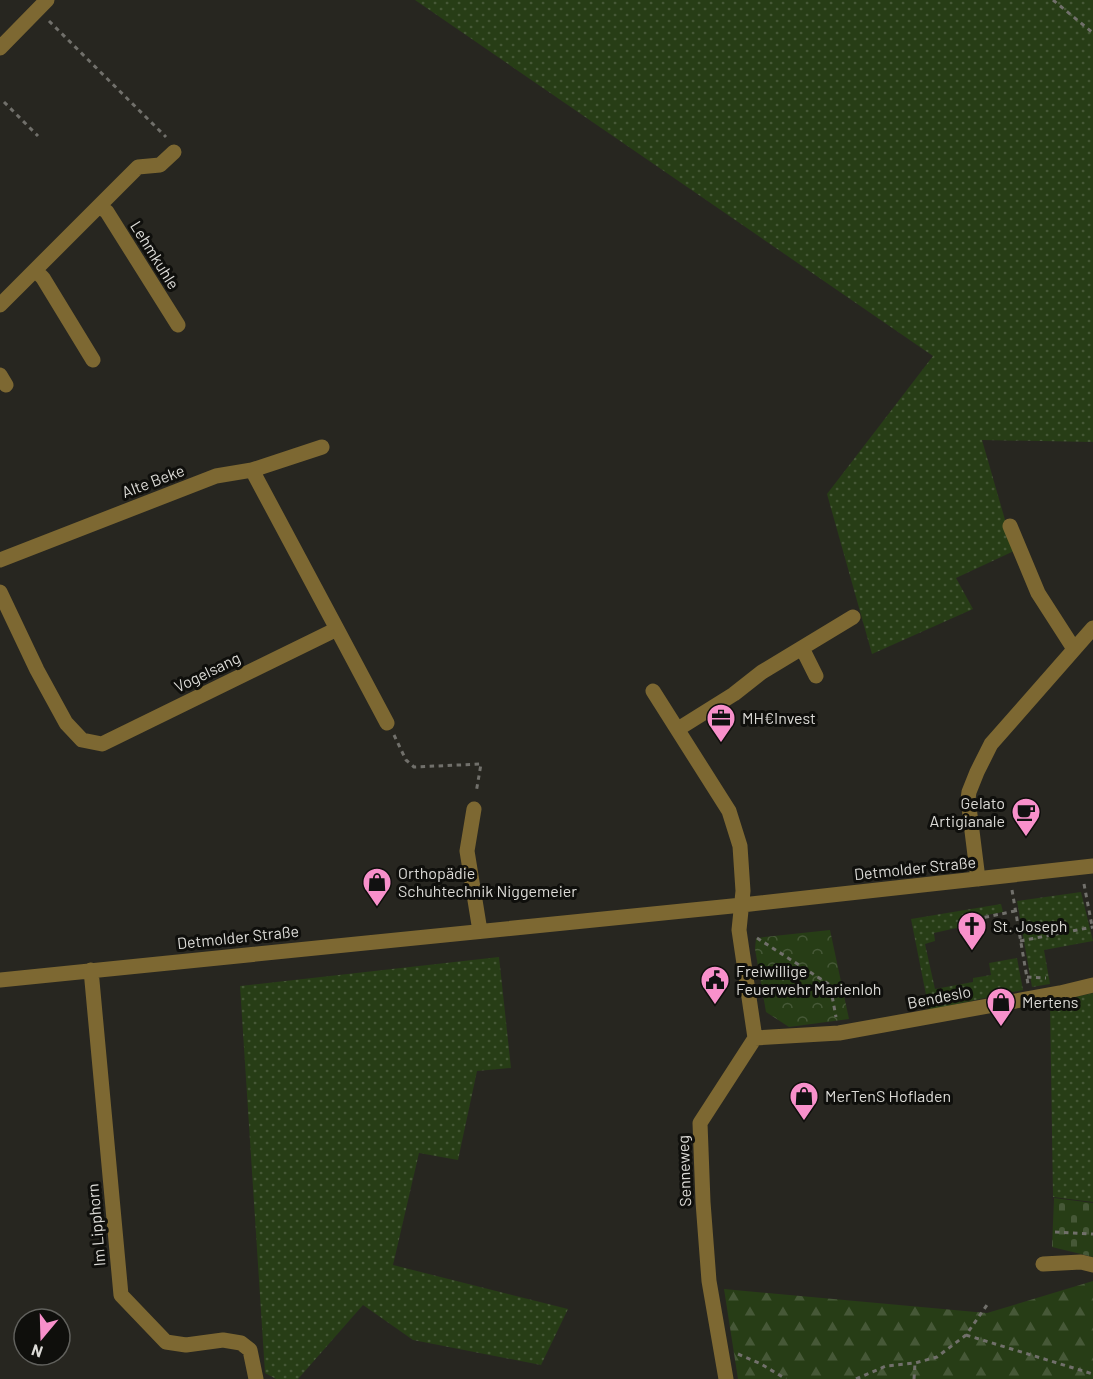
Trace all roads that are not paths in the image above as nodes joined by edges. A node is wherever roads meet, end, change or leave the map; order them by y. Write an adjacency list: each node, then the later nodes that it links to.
1 (42, 5): 2 (street)
2 (0, 48)
3 (174, 152): 4 (street)
4 (100, 206): 5 (street); 7 (street, Lehmkuhle)
5 (35, 270): 6 (street); 8 (street)
6 (0, 305)
7 (178, 325)
8 (93, 360)
9 (322, 447): 10 (street, Alte Beke)
10 (252, 470): 12 (street, Alte Beke); 16 (street)
11 (1010, 526): 18 (street)
12 (0, 560)
13 (0, 592): 16 (street, Vogelsang)
14 (853, 617): 17 (street)
15 (1093, 628): 18 (street)
16 (337, 629): 21 (street)
17 (802, 648): 19 (street); 22 (street)
18 (1074, 649): 25 (street)
19 (816, 676)
20 (653, 692): 22 (street)
21 (387, 723)
22 (678, 729): 26 (street)
23 (474, 810): 27 (street)
24 (1093, 866): 25 (street, Detmolder Straße)
25 (978, 879): 26 (street, Detmolder Straße)
26 (742, 905): 27 (street, Detmolder Straße); 31 (street)
27 (480, 931): 28 (street, Detmolder Straße)
28 (91, 970): 29 (street, Detmolder Straße); 34 (street, Im Lipphorn)
29 (0, 980)
30 (1093, 985): 31 (street, Bendeslo)
31 (755, 1038): 35 (street, Senneweg)
32 (1043, 1264): 33 (street)
33 (1093, 1265)
34 (256, 1379)
35 (726, 1379)

